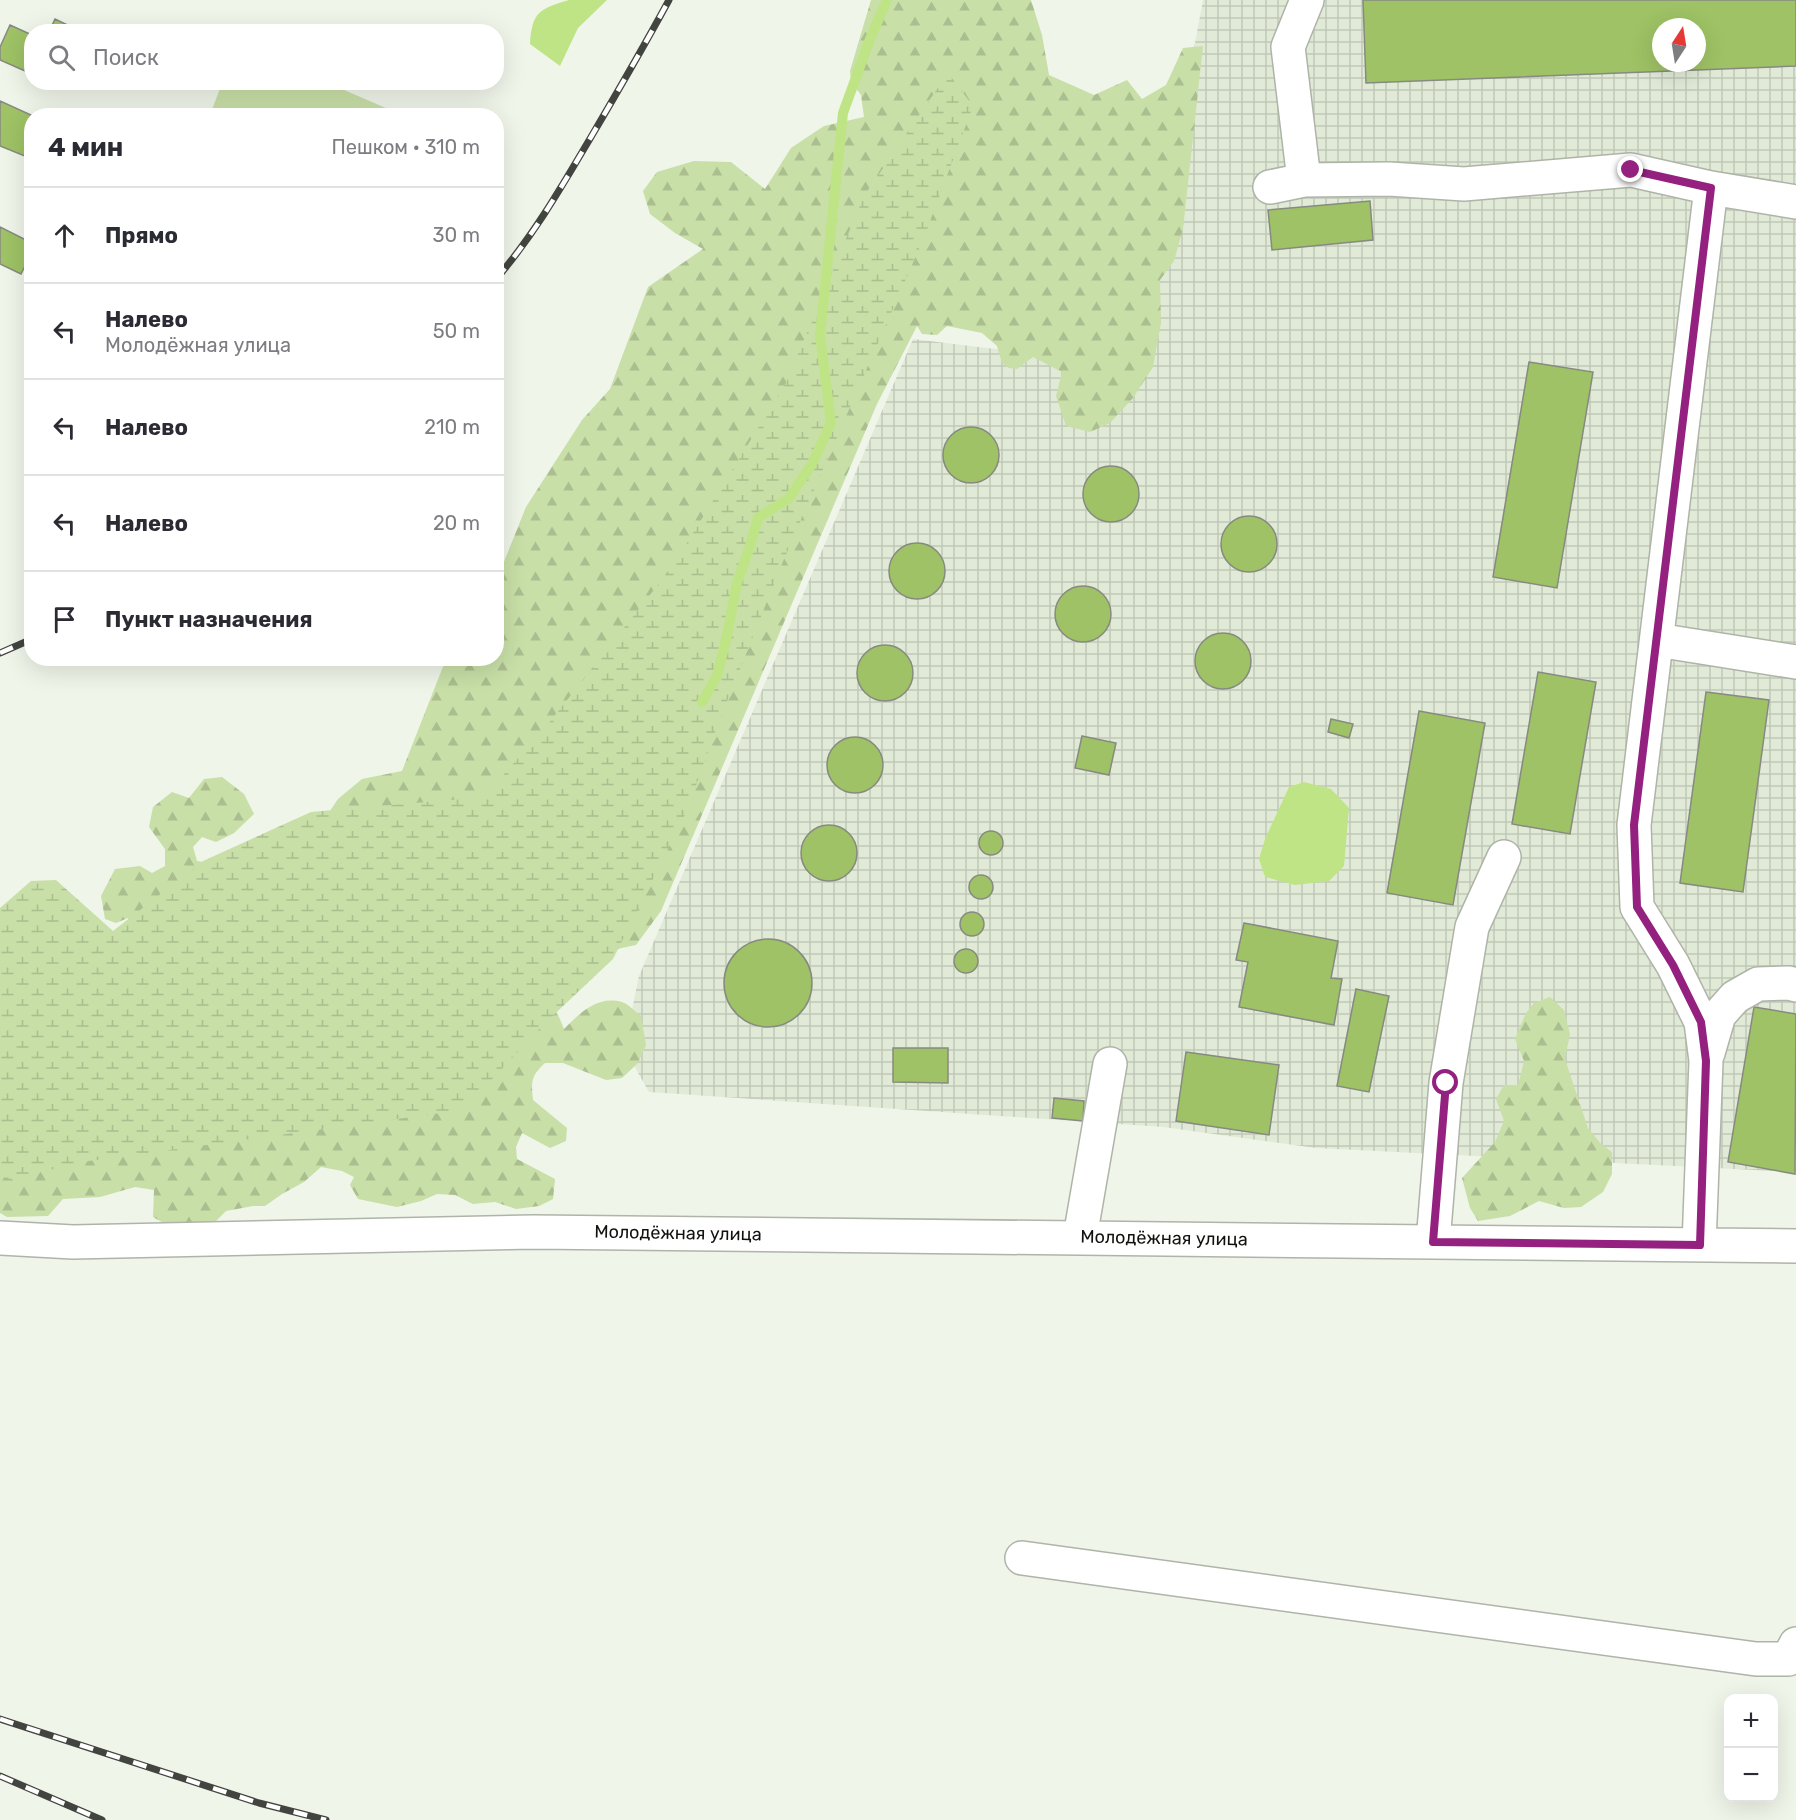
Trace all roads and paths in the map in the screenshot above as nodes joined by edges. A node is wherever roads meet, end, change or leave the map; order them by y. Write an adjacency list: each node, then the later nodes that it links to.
1 (1307, 0): 2 (street)
2 (1304, 180): 3 (street); 4 (street)
3 (1270, 187)
4 (1711, 188): 5 (street); 6 (street)
5 (1796, 202)
6 (1657, 640): 7 (street); 10 (street)
7 (1796, 662)
8 (1504, 857): 14 (street)
9 (1796, 985): 10 (street)
10 (1706, 1061): 15 (street)
11 (1110, 1064): 12 (street)
12 (1080, 1237): 13 (street, Молодёжная улица); 14 (street, Молодёжная улица)
13 (0, 1238)
14 (1433, 1242): 15 (street, Молодёжная улица)
15 (1700, 1245): 16 (street, Молодёжная улица)
16 (1796, 1246)
17 (1022, 1558): 18 (street)
18 (1796, 1644)

